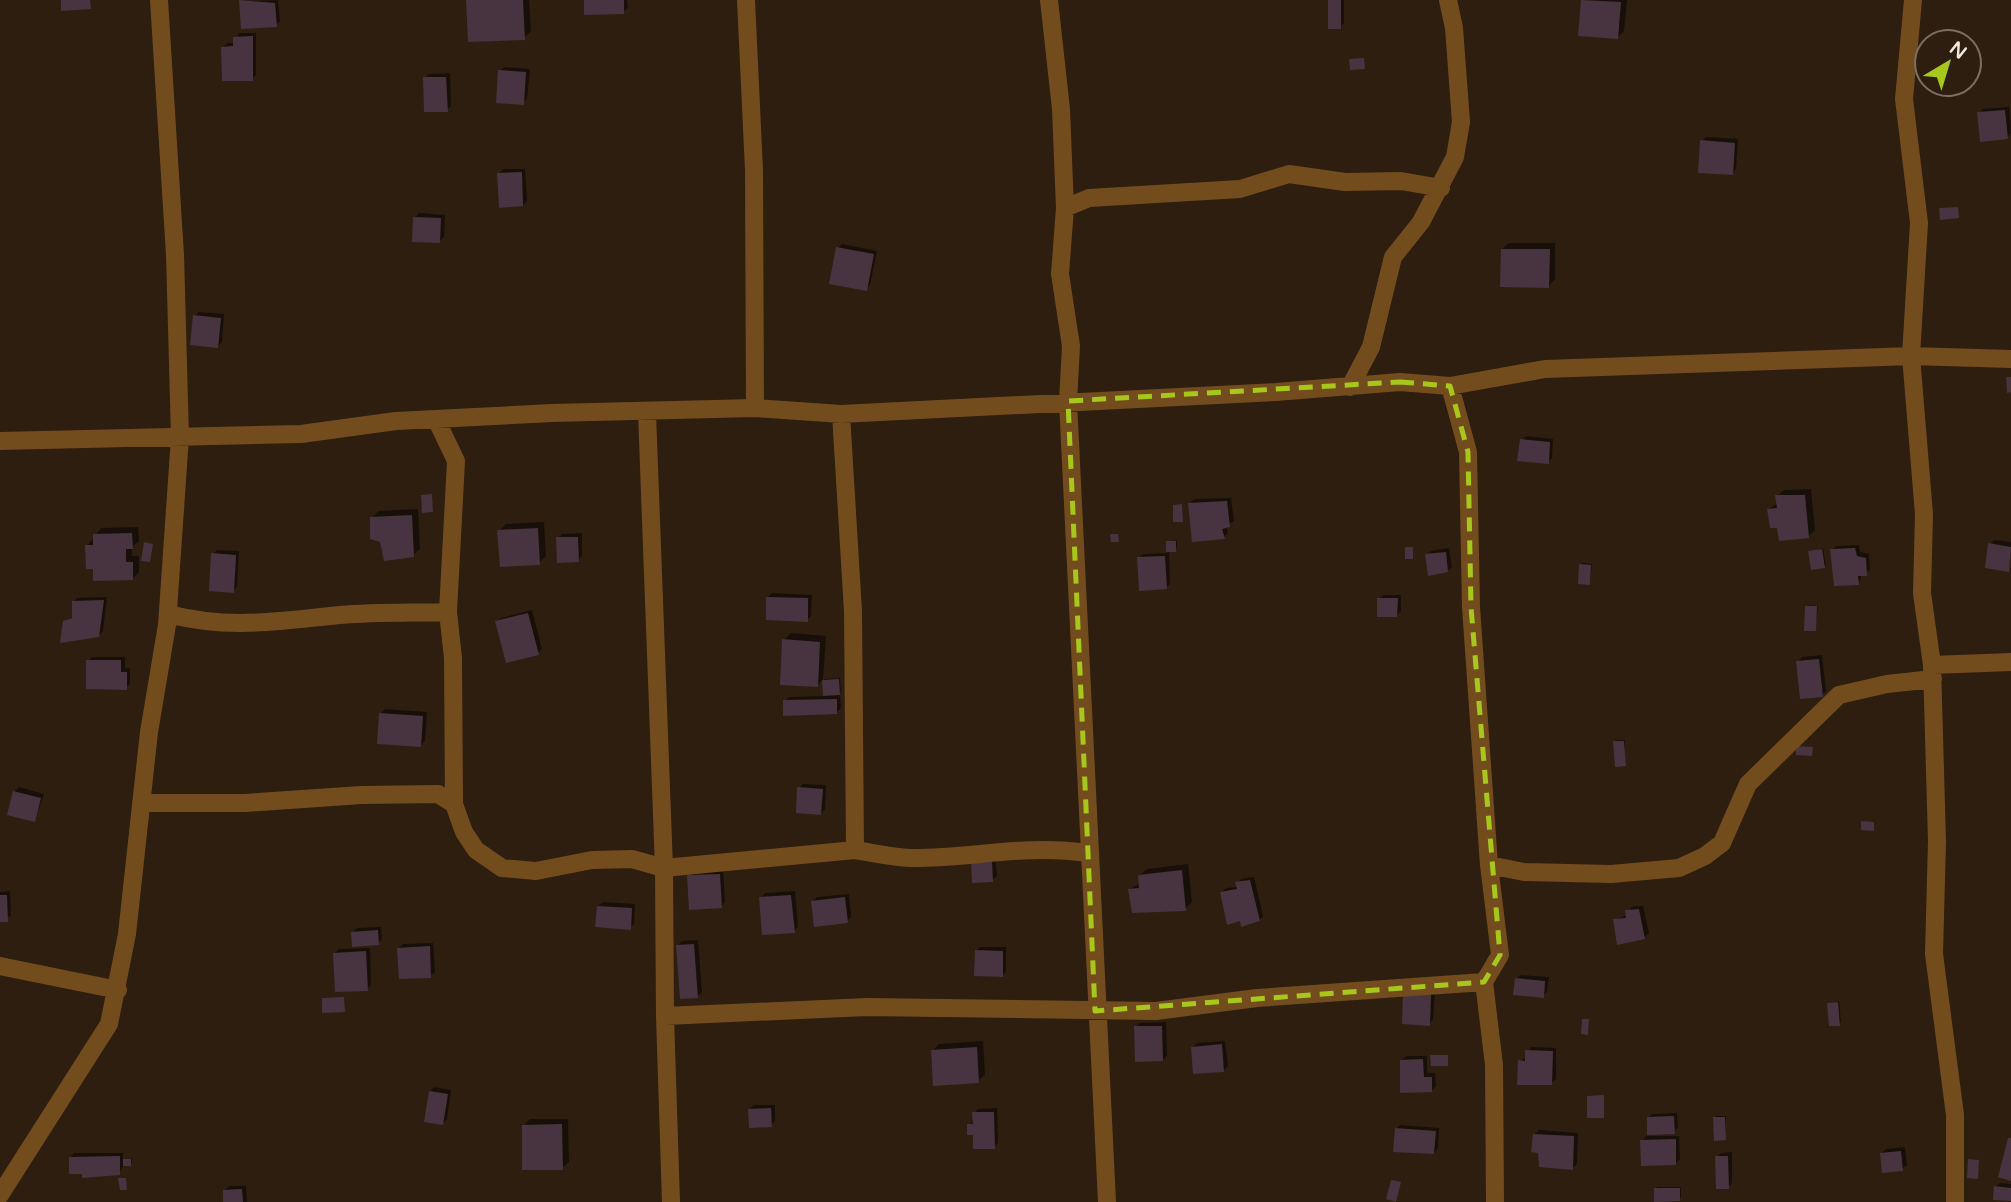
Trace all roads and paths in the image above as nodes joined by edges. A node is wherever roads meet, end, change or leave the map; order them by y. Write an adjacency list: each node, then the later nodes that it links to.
1 (159, 0): 17 (street)
2 (746, 0): 13 (street)
3 (1049, 0): 7 (street)
4 (1448, 0): 6 (street)
5 (1913, 0): 8 (street)
6 (1441, 188): 7 (street); 11 (street)
7 (1065, 208): 12 (street)
8 (1911, 356): 9 (street); 10 (street); 22 (street)
9 (2011, 359)
10 (1450, 386): 11 (street); 27 (street)
11 (1350, 387): 12 (street)
12 (1068, 401): 15 (street); 26 (street)
13 (755, 408): 14 (street); 15 (street)
14 (647, 413): 16 (street); 28 (street)
15 (841, 414): 25 (street)
16 (436, 419): 17 (street); 19 (street)
17 (180, 437): 18 (street); 20 (street)
18 (0, 441)
19 (448, 612): 20 (street); 24 (street)
20 (168, 614): 23 (street)
21 (2011, 662): 22 (street)
22 (1932, 672): 27 (street); 39 (street)
23 (141, 803): 24 (street); 31 (street)
24 (454, 804): 28 (street)
25 (855, 850): 26 (street); 28 (street)
26 (1088, 853): 32 (street)
27 (1489, 865): 30 (street)
28 (664, 868): 33 (street)
29 (0, 966): 31 (street)
30 (1484, 982): 32 (street); 38 (street)
31 (118, 990): 34 (street)
32 (1095, 1012): 33 (street); 37 (street)
33 (665, 1016): 36 (street)
34 (9, 1169): 35 (street)
35 (0, 1195)
36 (671, 1202)
37 (1107, 1202)
38 (1495, 1202)
39 (1955, 1202)

